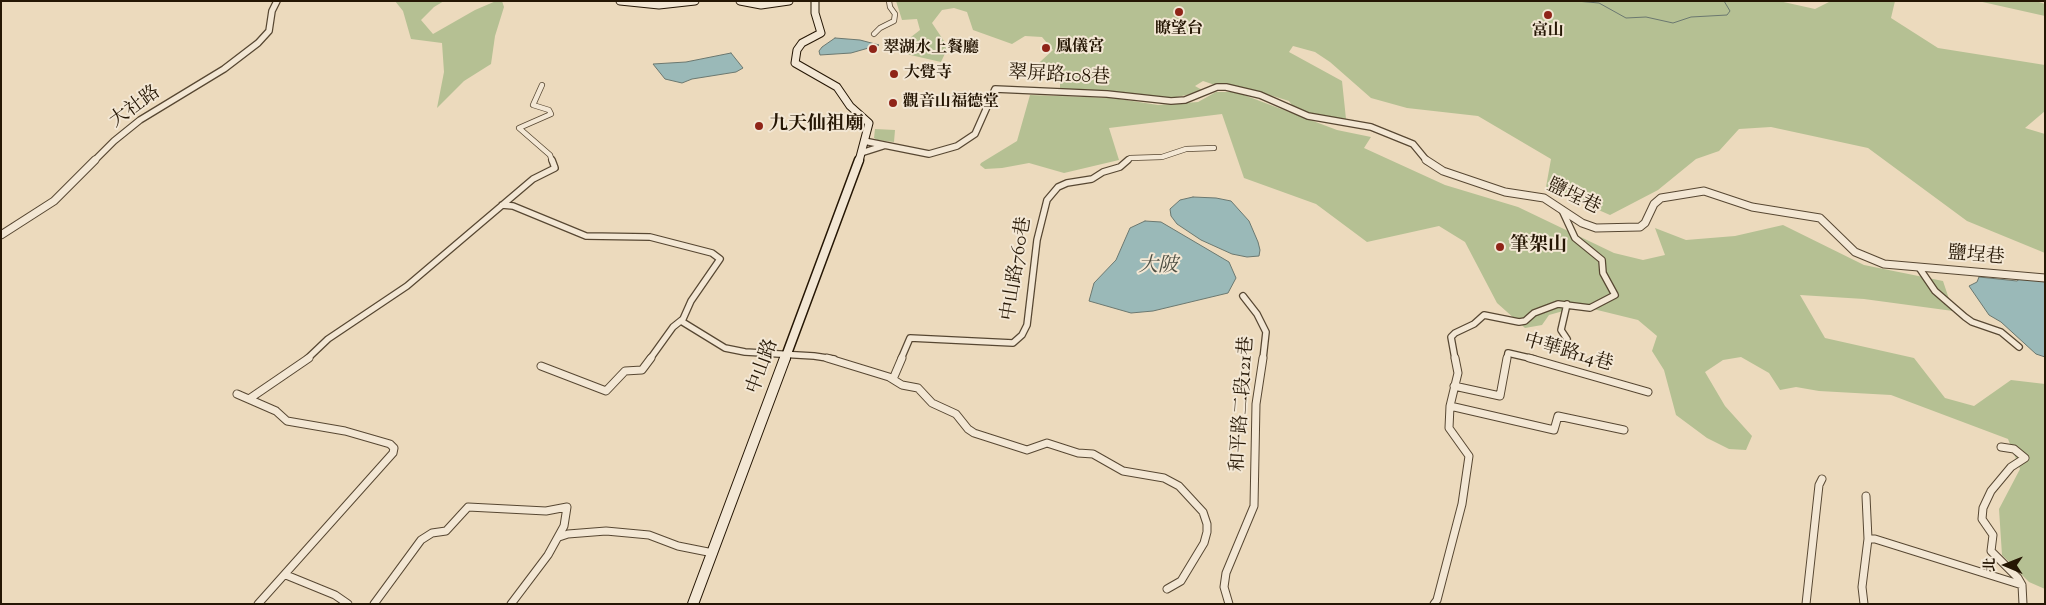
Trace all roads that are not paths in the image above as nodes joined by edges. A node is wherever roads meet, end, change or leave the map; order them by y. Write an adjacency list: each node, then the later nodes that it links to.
1 (277, 1): 17 (street, 大社路)
2 (620, 1): 3 (main road)
3 (695, 1)
4 (740, 1): 5 (main road)
5 (789, 1)
6 (815, 1): 11 (main road, 中山路)
7 (889, 1): 8 (street)
8 (874, 34)
9 (542, 85): 15 (street)
10 (1196, 96): 12 (street, 翠屏路108巷); 16 (street, 鹽埕巷)
11 (864, 141): 12 (street, 翠屏路108巷); 14 (main road, 中山路)
12 (890, 146): 14 (street)
13 (1214, 148): 27 (street, 中山路760巷)
14 (861, 154): 25 (main road, 中山路)
15 (502, 205): 22 (street); 31 (street)
16 (1565, 210): 18 (street, 鹽埕巷); 21 (street, 中華路14巷)
17 (1, 235)
18 (1920, 269): 19 (street, 鹽埕巷); 24 (street)
19 (2045, 278)
20 (1243, 296): 48 (street, 和平路二段121巷)
21 (1567, 304): 23 (street); 28 (street, 中華路14巷)
22 (682, 321): 25 (street); 26 (street)
23 (1567, 339)
24 (2019, 347)
25 (788, 354): 27 (street); 39 (main road, 中山路)
26 (541, 366)
27 (893, 379): 42 (street)
28 (1454, 386): 29 (street, 中華路14巷); 32 (street, 中華路14巷)
29 (1648, 392)
30 (237, 394): 31 (street)
31 (249, 399): 40 (street)
32 (1450, 406): 33 (street); 49 (street, 中華路14巷)
33 (1624, 430)
34 (2002, 446): 41 (street)
35 (1822, 479): 50 (street)
36 (1866, 496): 38 (street)
37 (558, 537): 39 (street); 45 (street); 46 (street)
38 (1868, 539): 41 (street); 51 (street)
39 (713, 553): 47 (main road, 中山路)
40 (286, 575): 43 (street); 44 (street)
41 (2022, 584): 52 (street)
42 (1168, 589)
43 (258, 604)
44 (348, 604)
45 (374, 604)
46 (511, 604)
47 (694, 604)
48 (1229, 604)
49 (1434, 604)
50 (1806, 604)
51 (1864, 604)
52 (2023, 604)

